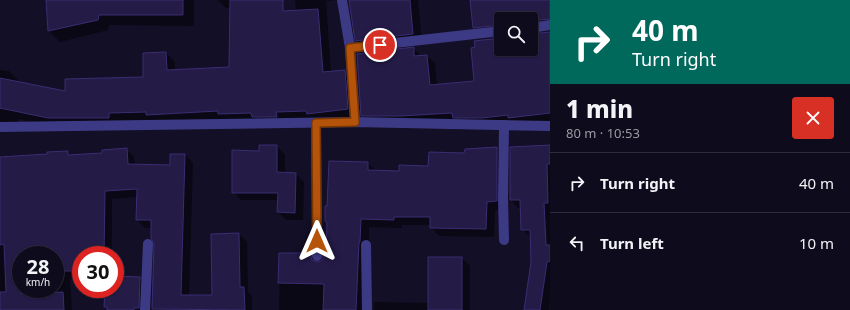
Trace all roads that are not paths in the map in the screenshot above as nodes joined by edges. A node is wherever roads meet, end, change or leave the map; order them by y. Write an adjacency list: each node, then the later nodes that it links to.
1 (342, 0): 5 (street)
2 (550, 25): 3 (street)
3 (538, 27)
4 (494, 32): 5 (street)
5 (350, 48): 6 (street)
6 (355, 122): 7 (street); 8 (street)
7 (316, 123): 9 (street); 14 (street)
8 (504, 125): 10 (street); 11 (street)
9 (0, 126)
10 (550, 126)
11 (504, 240)
12 (148, 244): 15 (street)
13 (366, 245): 16 (street)
14 (317, 256)
15 (145, 310)
16 (367, 310)

